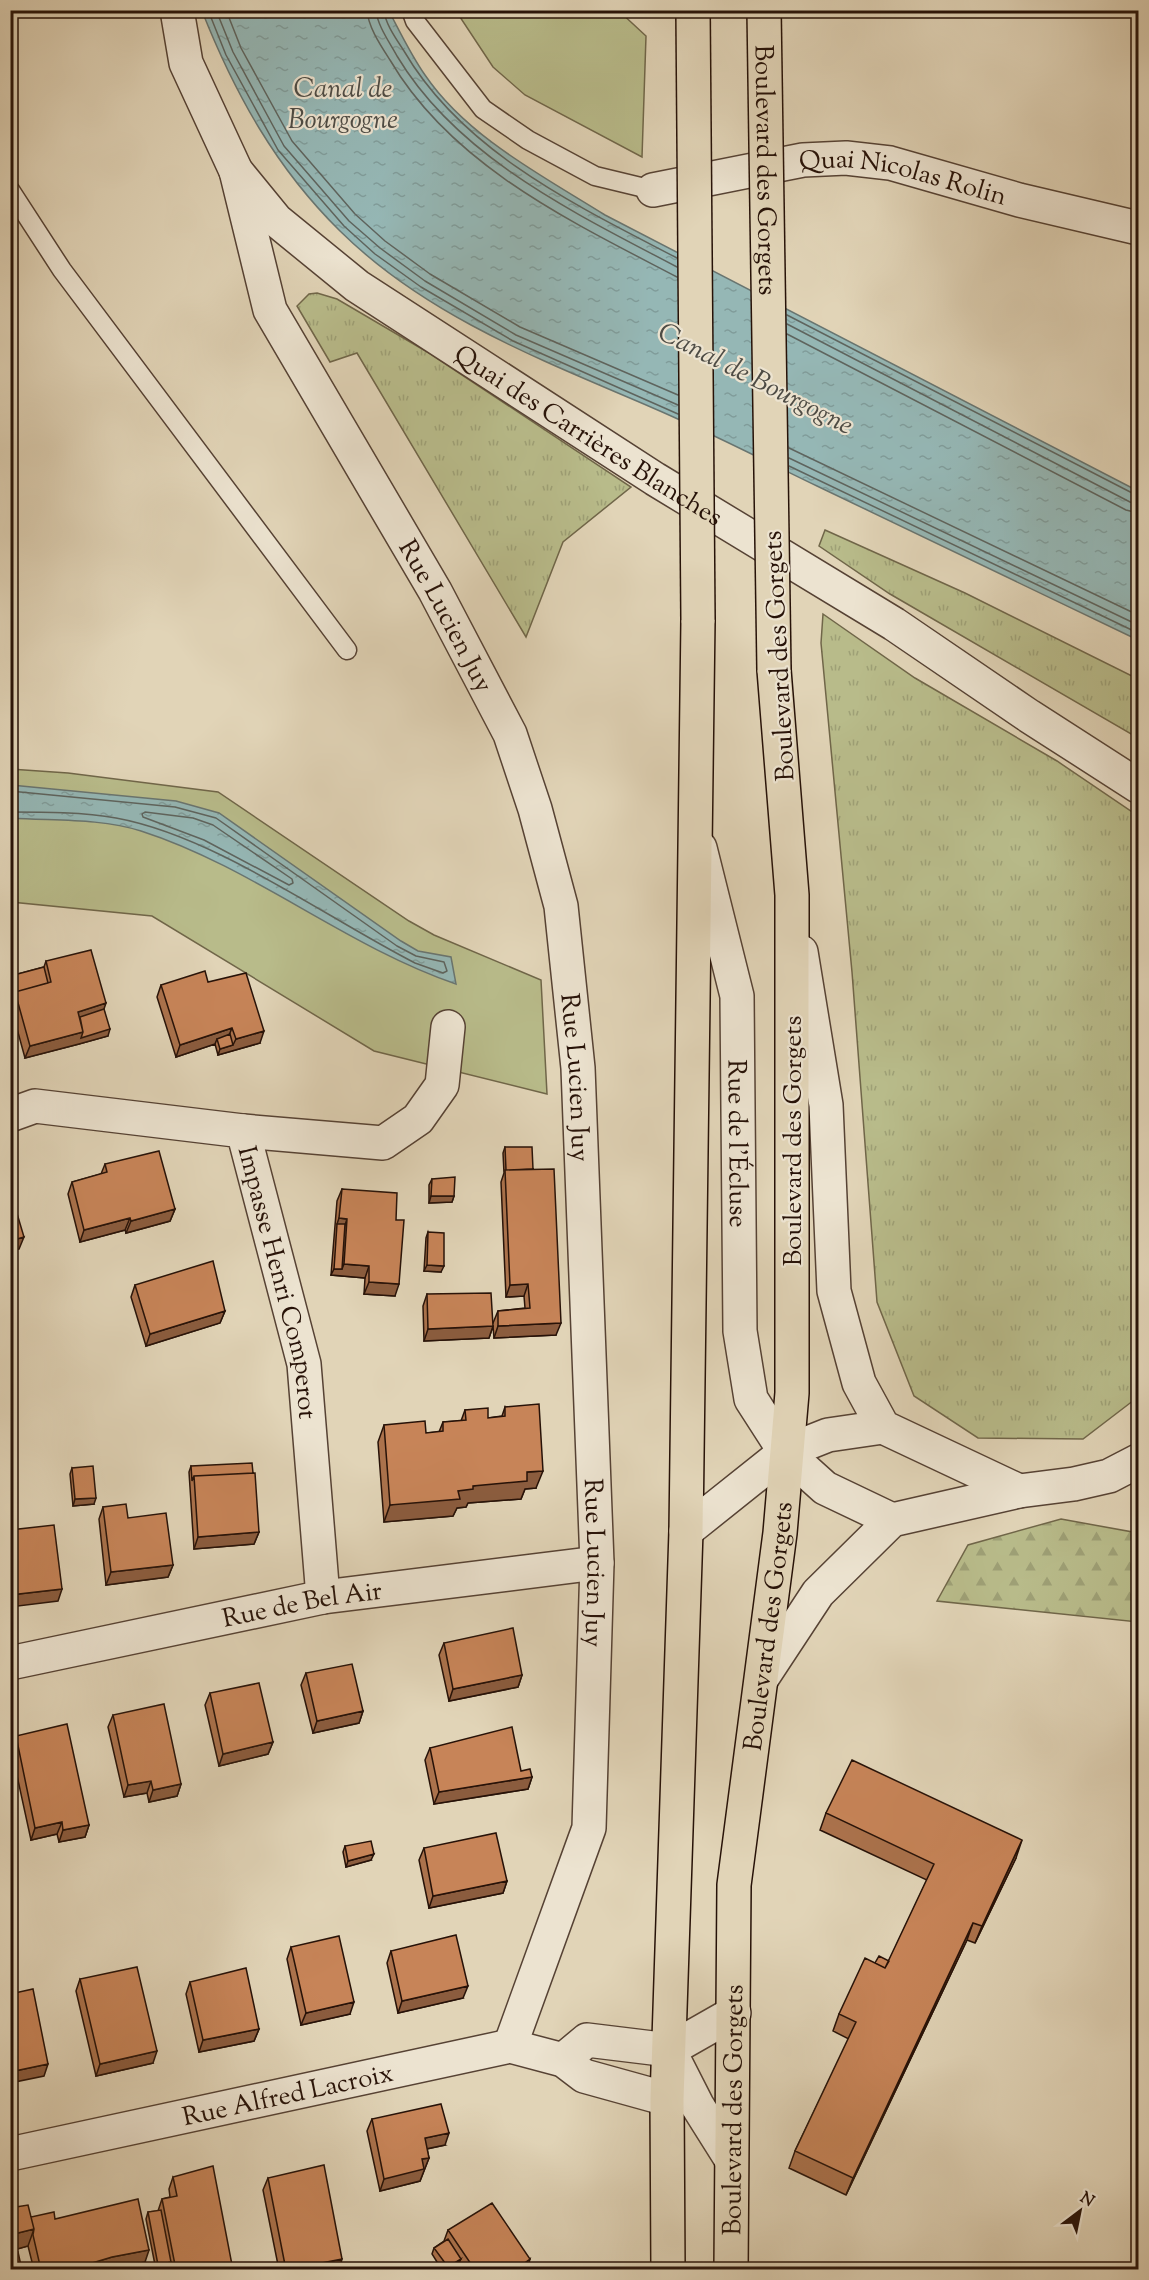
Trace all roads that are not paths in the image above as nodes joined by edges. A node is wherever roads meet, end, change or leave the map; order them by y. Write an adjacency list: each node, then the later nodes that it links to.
1 (177, 10): 5 (street, Quai des Carrières Blanches)
2 (411, 10): 7 (lane, Quai Nicolas Rolin)
3 (693, 10): 11 (main road, bridge)
4 (764, 10): 12 (main road, Boulevard des Gorgets, bridge)
5 (236, 171): 10 (street, Quai des Carrières Blanches); 22 (street, Rue Lucien Juy)
6 (10, 190): 9 (lane)
7 (653, 190): 8 (street, Quai Nicolas Rolin)
8 (1138, 228)
9 (347, 650)
10 (1138, 786)
11 (695, 829): 17 (street, Rue de l'Écluse); 21 (main road)
12 (792, 895): 16 (street); 17 (main road, Boulevard des Gorgets)
13 (448, 1027): 15 (street)
14 (10, 1115): 15 (street, Impasse Henri Comperot)
15 (243, 1131): 23 (street, Impasse Henri Comperot)
16 (883, 1427): 17 (street); 19 (street)
17 (785, 1452): 20 (street, Rue de l'Écluse); 21 (street); 25 (main road, Boulevard des Gorgets)
18 (1138, 1461): 19 (street)
19 (1019, 1491): 20 (street)
20 (892, 1520): 25 (street)
21 (686, 1531): 28 (main road)
22 (597, 1563): 23 (street, Rue de Bel Air); 27 (street, Rue Lucien Juy)
23 (323, 1597): 24 (street, Rue de Bel Air)
24 (10, 1663)
25 (762, 1678): 26 (main road, Boulevard des Gorgets)
26 (734, 2013): 28 (street); 32 (main road, Boulevard des Gorgets)
27 (510, 2046): 29 (street, Rue Alfred Lacroix); 31 (street, Rue Alfred Lacroix)
28 (669, 2050): 29 (street); 30 (main road); 32 (street)
29 (563, 2060): 30 (street, Rue Alfred Lacroix)
30 (667, 2099): 33 (main road)
31 (10, 2154)
32 (731, 2159): 34 (main road, Boulevard des Gorgets)
33 (668, 2270)
34 (731, 2270)

